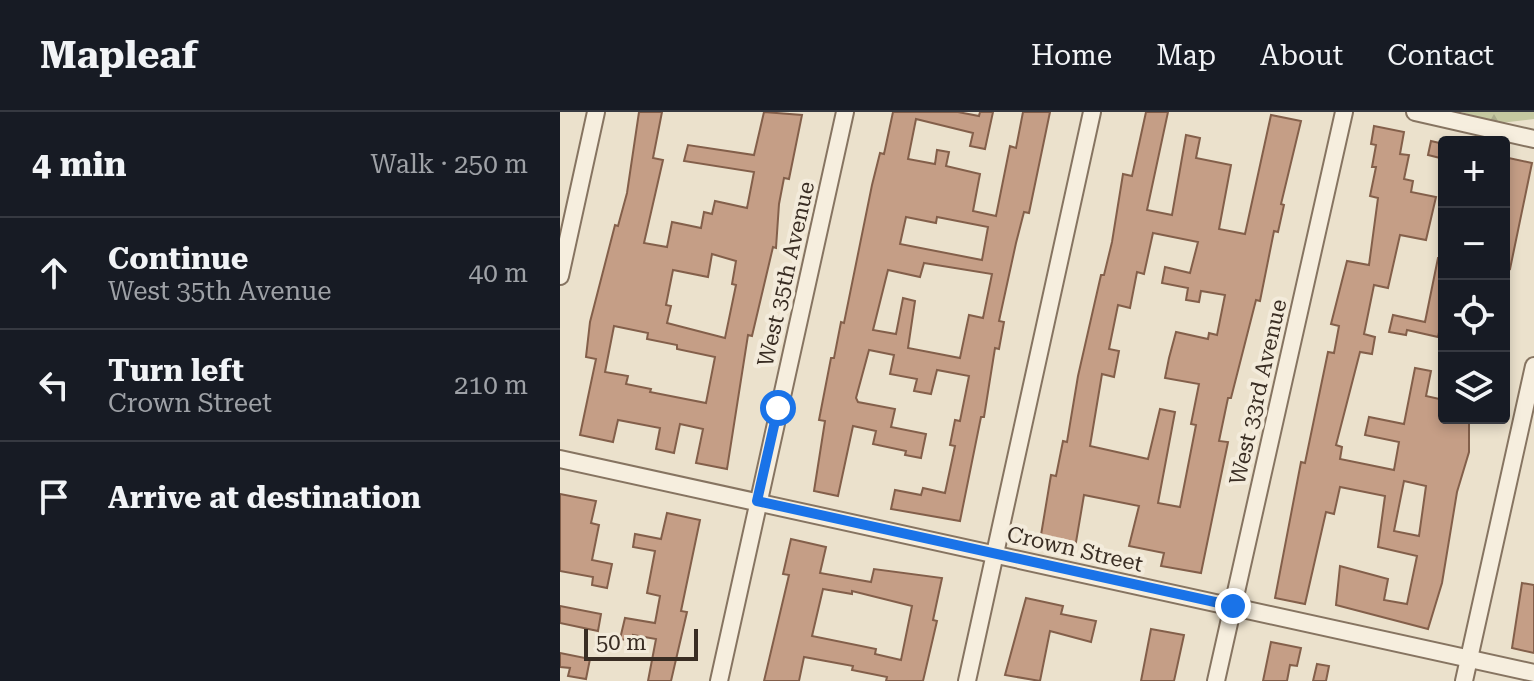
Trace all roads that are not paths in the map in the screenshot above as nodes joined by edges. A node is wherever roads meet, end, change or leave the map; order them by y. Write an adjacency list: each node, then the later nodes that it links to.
1 (596, 112): 7 (street)
2 (845, 112): 10 (street, West 35th Avenue)
3 (1092, 112): 11 (street)
4 (1344, 112): 12 (street, West 33rd Avenue)
5 (1415, 112): 6 (street)
6 (1534, 139)
7 (560, 276)
8 (1534, 366): 13 (street)
9 (560, 459): 10 (street, Crown Street)
10 (757, 501): 11 (street, Crown Street); 15 (street, West 35th Avenue)
11 (994, 553): 12 (street, Crown Street); 16 (street)
12 (1233, 606): 13 (street, Crown Street); 17 (street, West 33rd Avenue)
13 (1469, 658): 14 (street, Crown Street); 18 (street)
14 (1534, 673)
15 (719, 681)
16 (967, 681)
17 (1216, 681)
18 (1464, 681)

